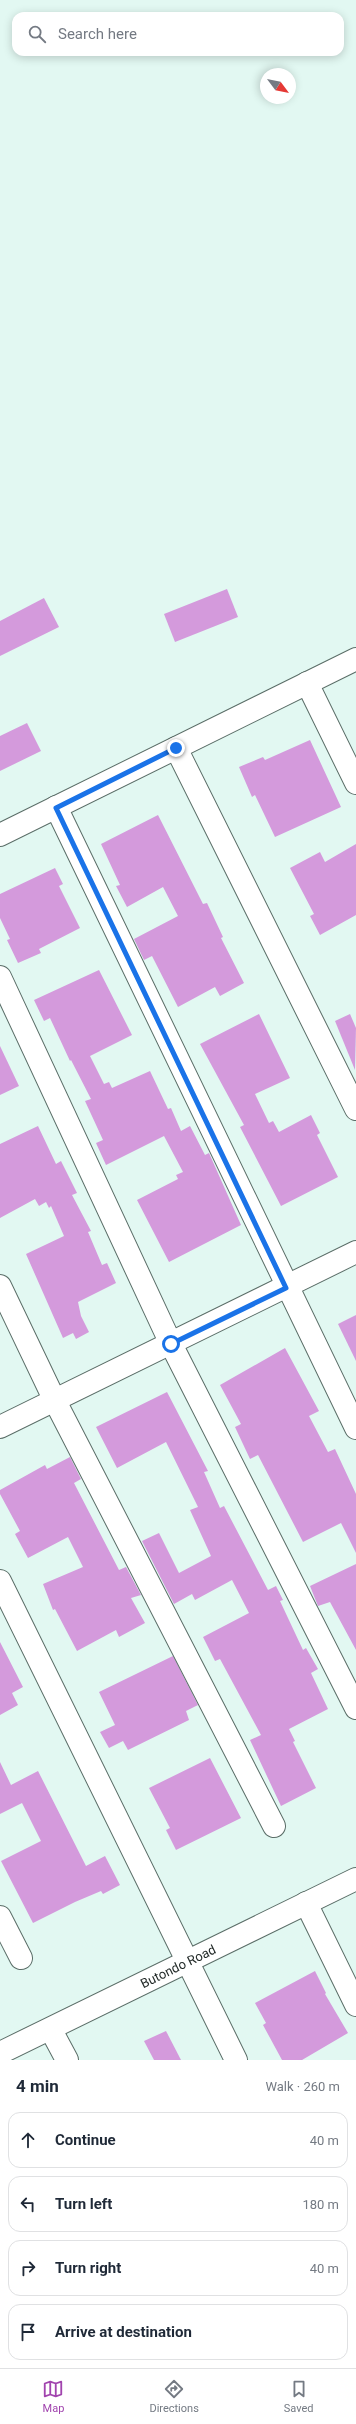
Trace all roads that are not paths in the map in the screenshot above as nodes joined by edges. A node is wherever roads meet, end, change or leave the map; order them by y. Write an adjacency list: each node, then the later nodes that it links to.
1 (356, 659): 2 (street)
2 (307, 683): 3 (street); 4 (street)
3 (176, 748): 5 (street); 8 (street)
4 (356, 783)
5 (56, 808): 6 (street); 11 (street)
6 (0, 835)
7 (0, 977): 12 (street)
8 (356, 1109)
9 (356, 1252): 11 (street)
10 (0, 1286): 13 (street)
11 (286, 1288): 12 (street); 15 (street)
12 (171, 1344): 13 (street); 17 (street)
13 (54, 1401): 14 (street); 18 (street)
14 (0, 1427)
15 (356, 1428)
16 (0, 1581): 23 (street)
17 (356, 1708)
18 (274, 1826)
19 (356, 1879): 20 (street, Butondo Road)
20 (306, 1903): 23 (street, Butondo Road); 24 (street)
21 (0, 1917): 22 (street)
22 (21, 1958)
23 (188, 1963): 25 (street, Butondo Road); 28 (street)
24 (356, 2005)
25 (51, 2030): 26 (street, Butondo Road); 27 (street)
26 (0, 2053)
27 (67, 2060)
28 (236, 2060)

